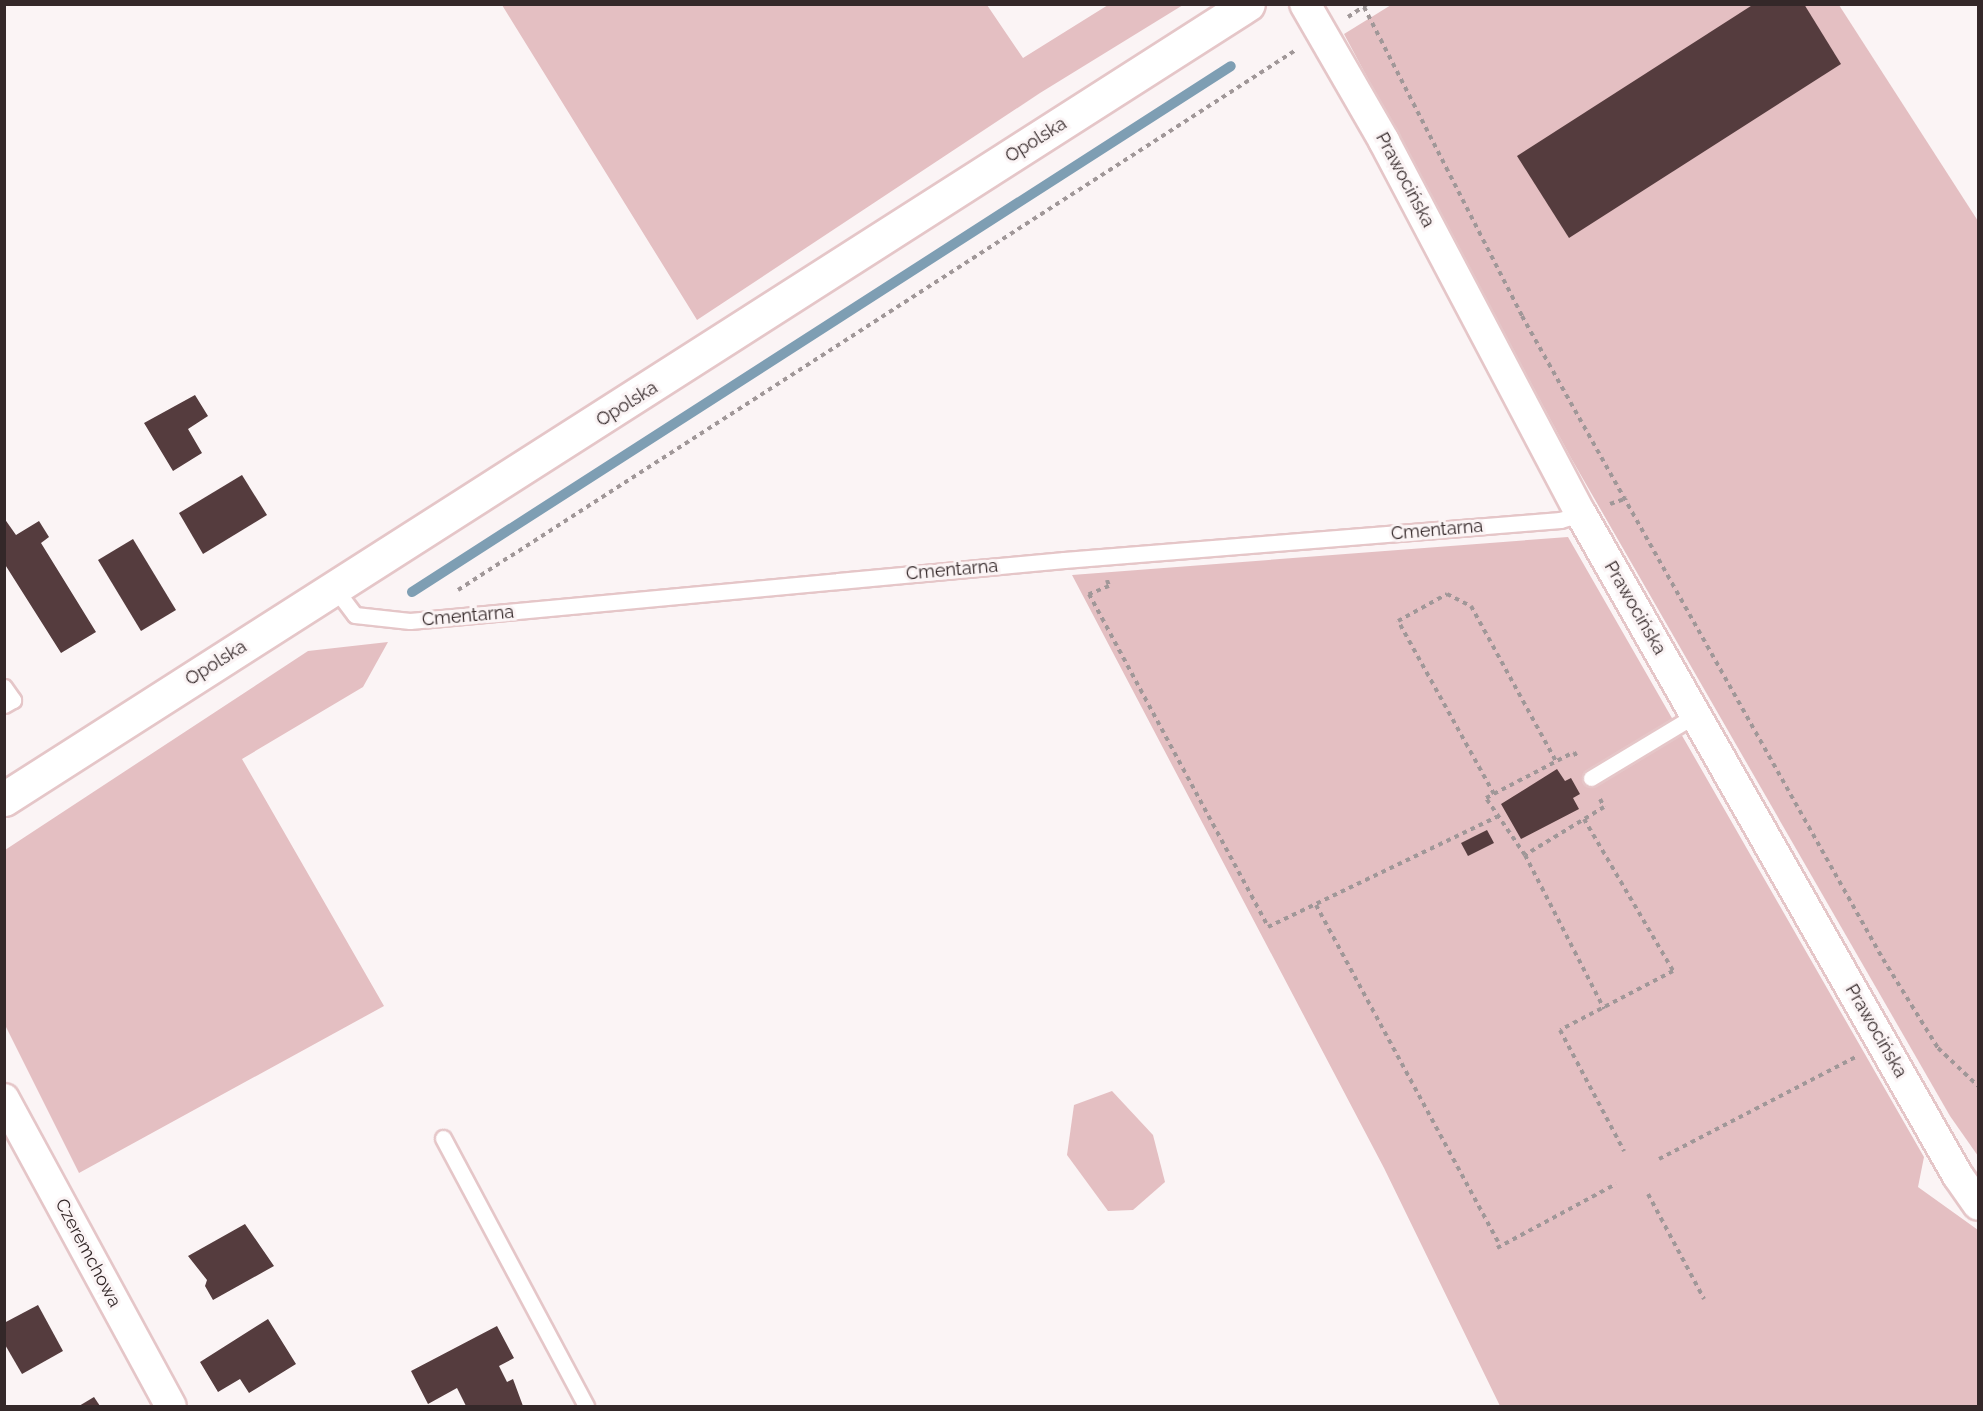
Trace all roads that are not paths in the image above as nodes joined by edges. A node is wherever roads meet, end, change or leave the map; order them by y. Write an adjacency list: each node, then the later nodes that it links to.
1 (1248, 4): 4 (main road, Opolska)
2 (1305, 4): 3 (street, Prawocińska)
3 (1581, 514): 4 (lane, Cmentarna); 7 (street, Prawocińska)
4 (336, 590): 9 (main road, Opolska)
5 (4, 687): 6 (lane)
6 (4, 705)
7 (1697, 714): 8 (lane); 12 (street, Prawocińska)
8 (1591, 778)
9 (4, 799)
10 (4, 1099): 13 (street, Czeremchowa)
11 (442, 1138): 14 (lane)
12 (1978, 1205)
13 (171, 1407)
14 (586, 1407)

